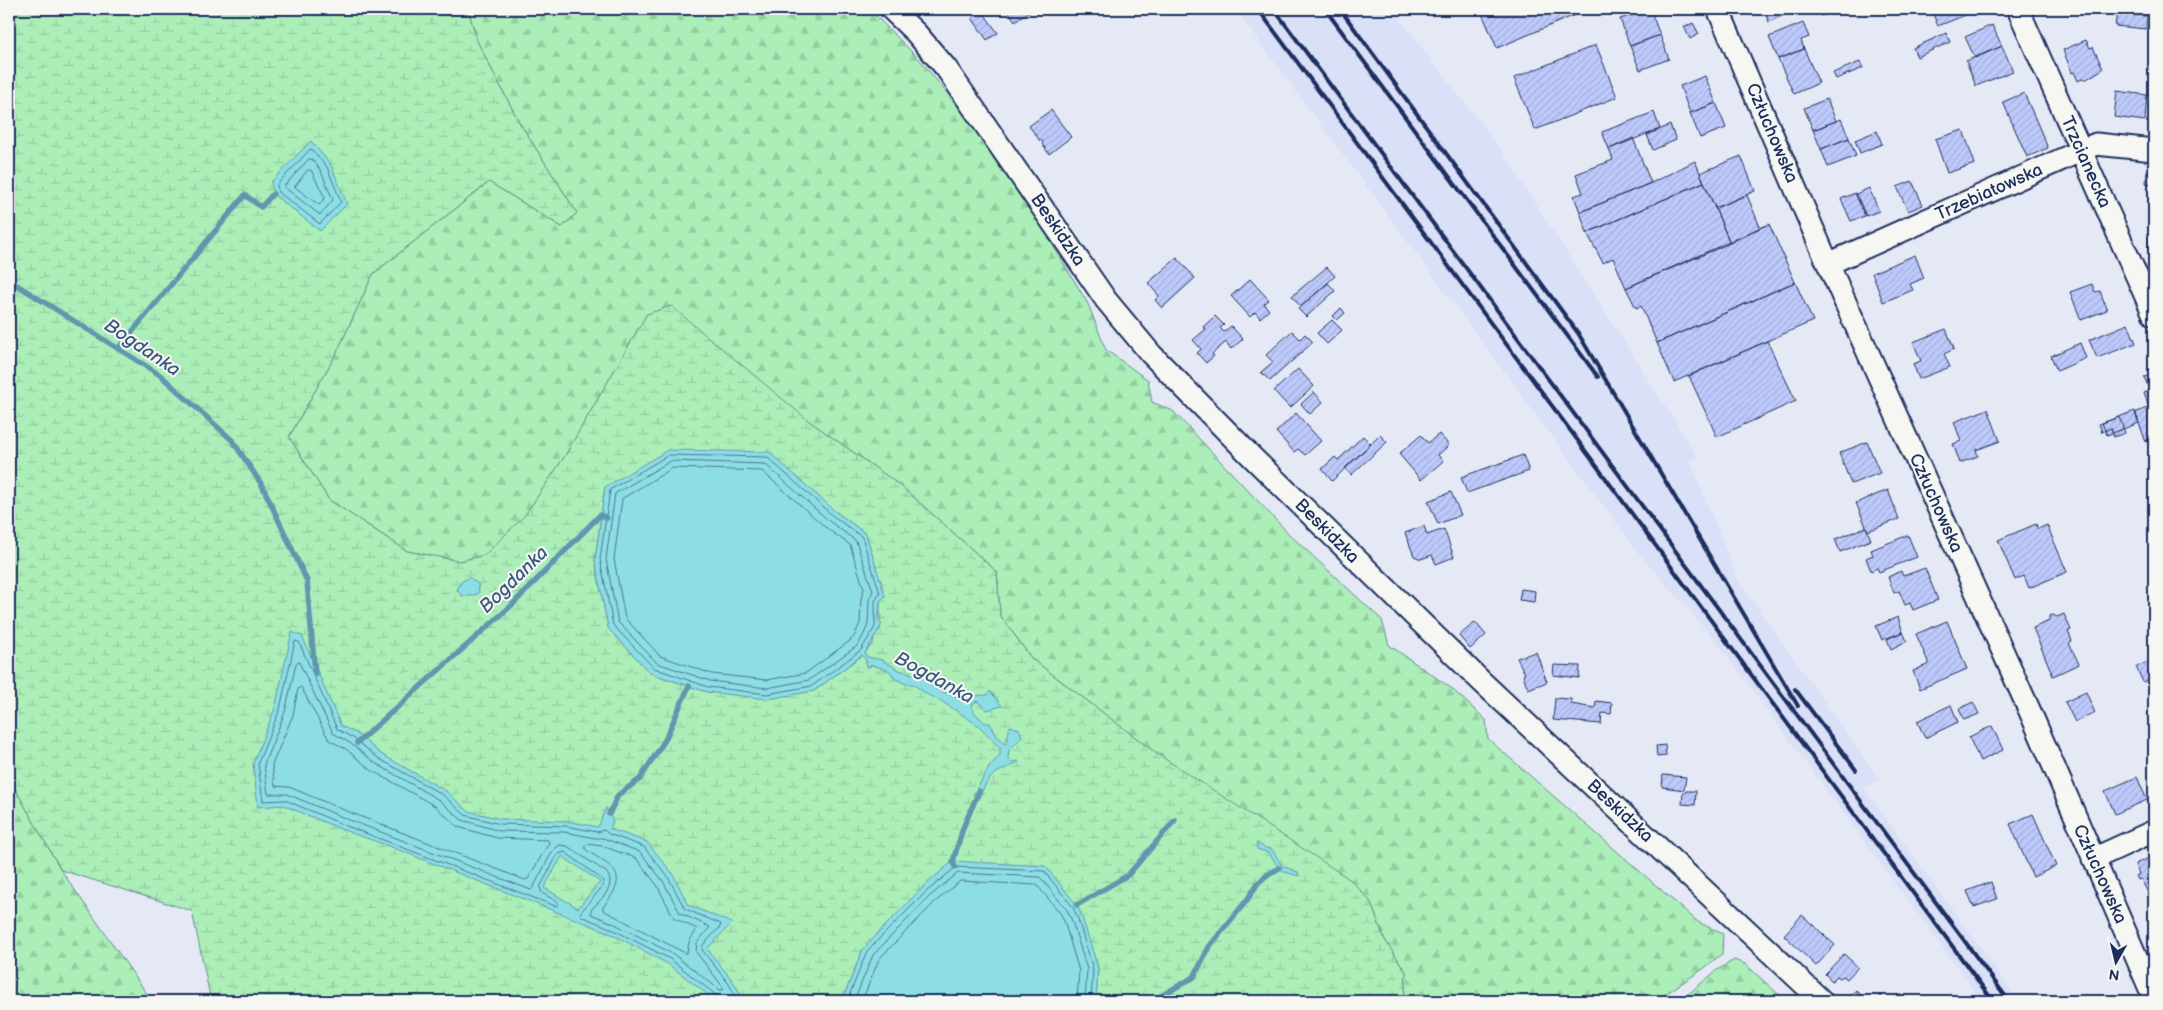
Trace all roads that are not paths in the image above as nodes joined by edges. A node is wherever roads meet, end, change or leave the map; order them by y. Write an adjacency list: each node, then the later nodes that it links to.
1 (891, 9): 11 (street, Beskidzka)
2 (1718, 9): 6 (street, Człuchowska)
3 (2018, 9): 5 (street, Trzcianecka)
4 (2154, 150): 5 (street, Trzebiatowska)
5 (2081, 151): 6 (street, Trzebiatowska); 7 (street, Trzcianecka)
6 (1828, 264): 9 (street, Człuchowska)
7 (2154, 315)
8 (2154, 831): 9 (street)
9 (2093, 859): 10 (street, Człuchowska)
10 (2154, 998)
11 (1822, 1001)

